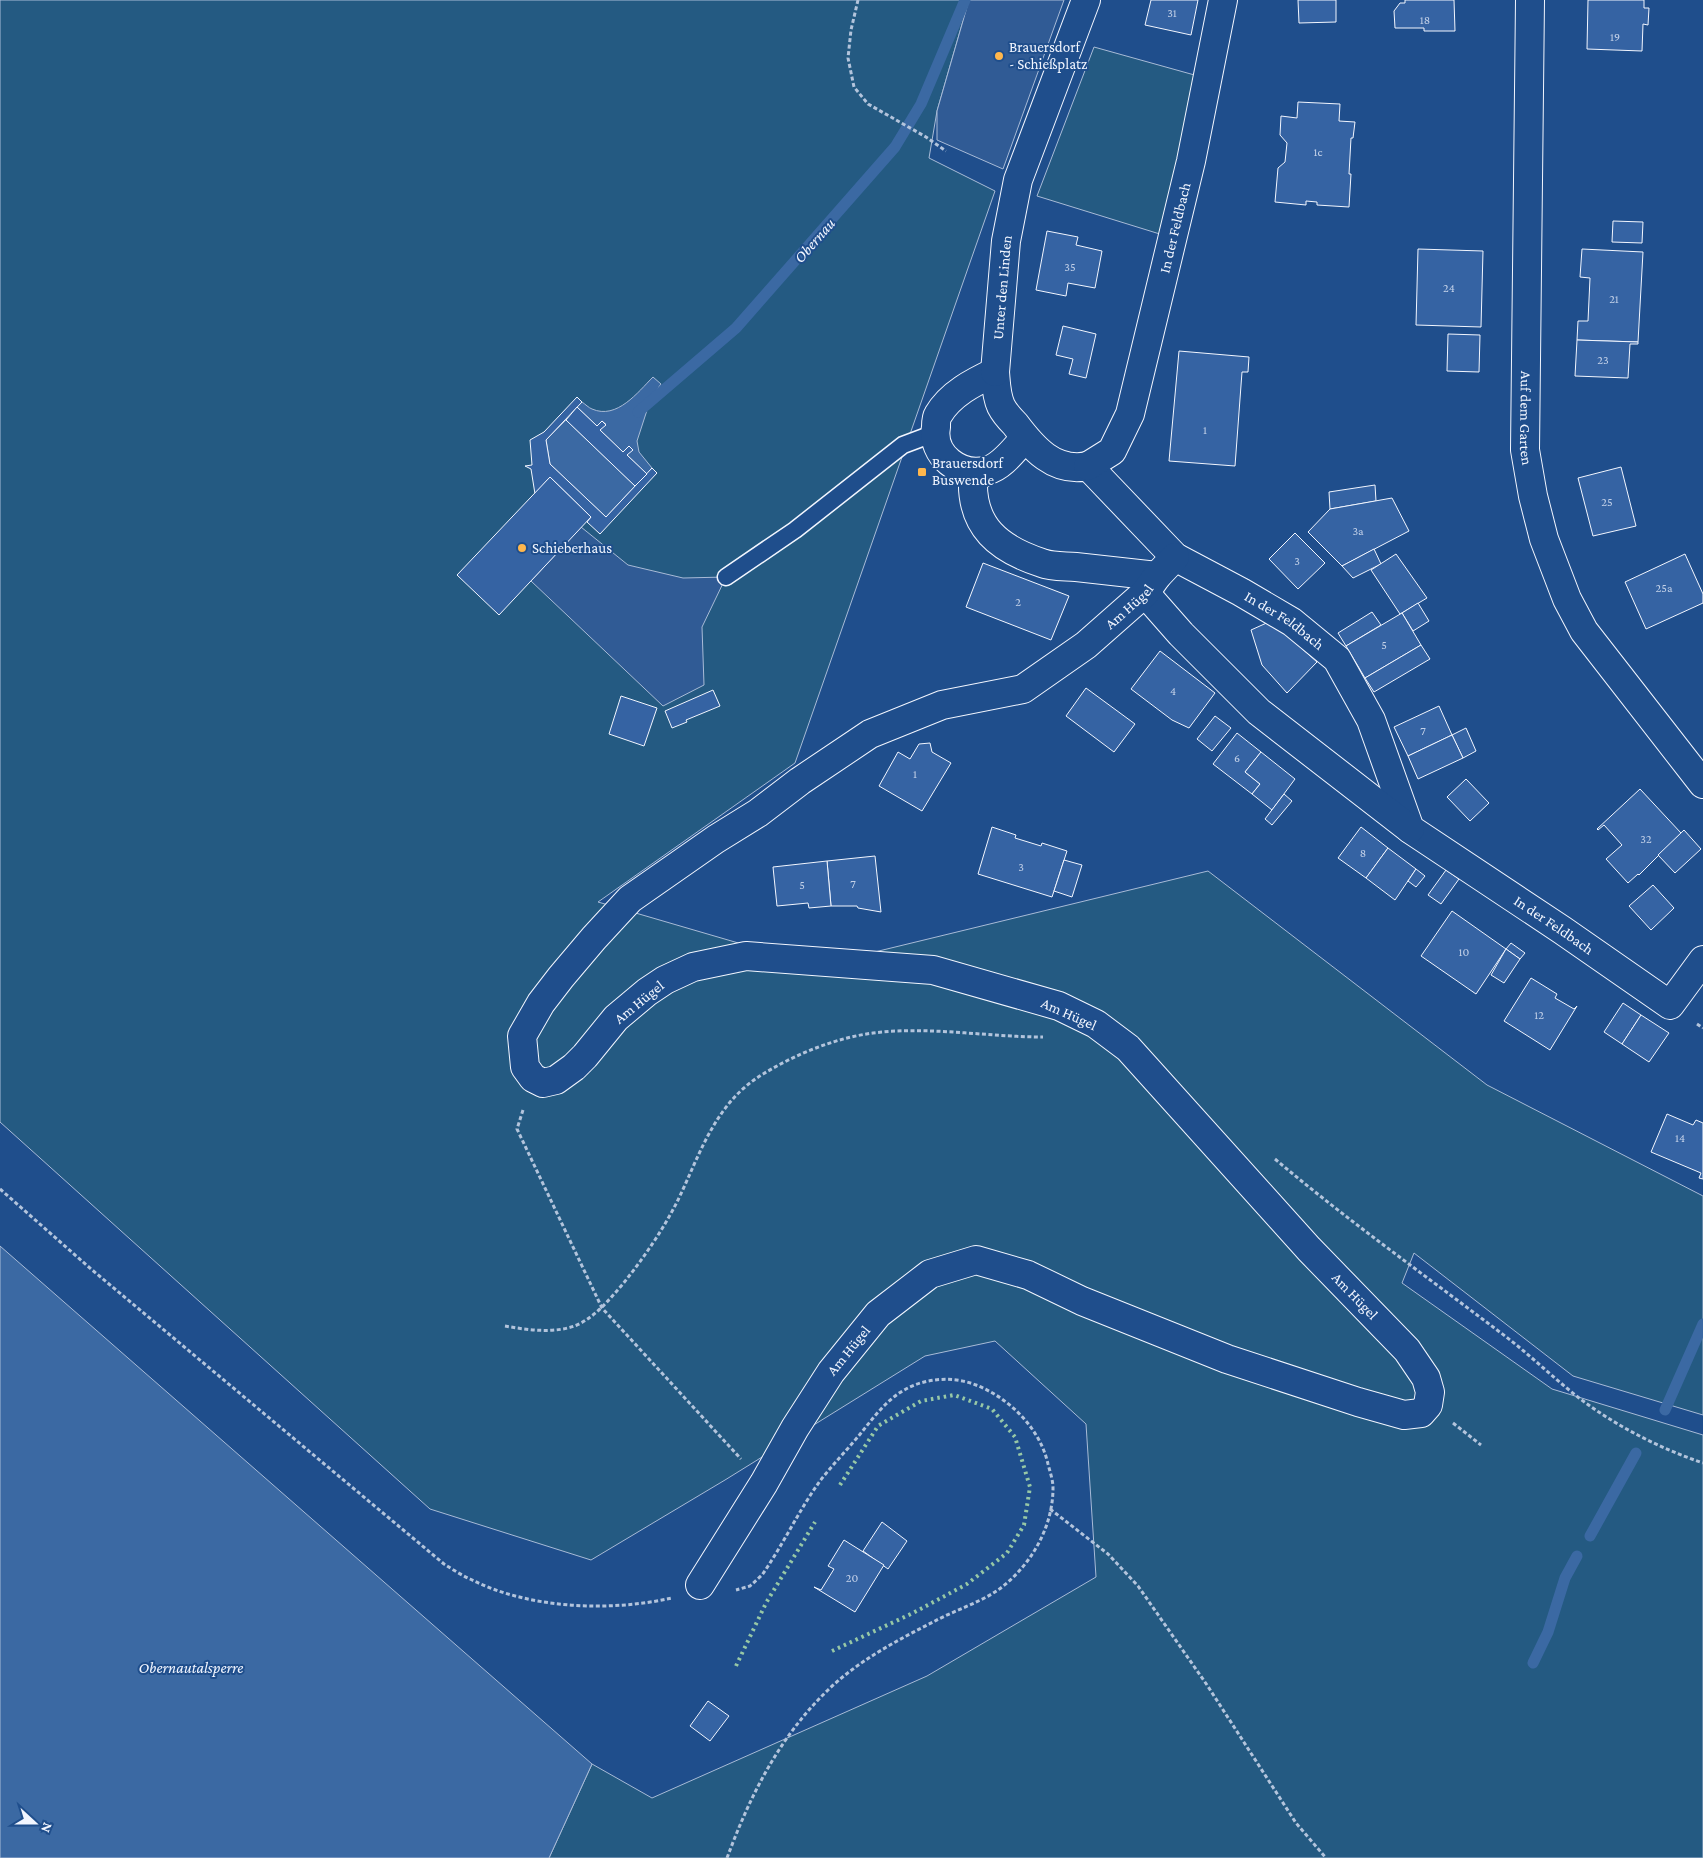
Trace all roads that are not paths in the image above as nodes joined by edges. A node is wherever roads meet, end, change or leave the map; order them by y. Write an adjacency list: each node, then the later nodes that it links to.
1 (1086, 0): 4 (street, Unter den Linden)
2 (1222, 0): 7 (street, In der Feldbach)
3 (1530, 0): 11 (street, Auf dem Garten)
4 (995, 372): 5 (street); 6 (street)
5 (935, 433): 8 (street); 10 (lane)
6 (1025, 438): 7 (street); 8 (street)
7 (1088, 466): 9 (street, In der Feldbach)
8 (986, 471): 9 (street, In der Feldbach)
9 (1159, 575): 12 (street, In der Feldbach); 12 (street, In der Feldbach); 14 (street, Am Hügel)
10 (726, 577)
11 (1703, 784)
12 (1410, 829): 13 (street, In der Feldbach)
13 (1703, 960)
14 (690, 1590)

